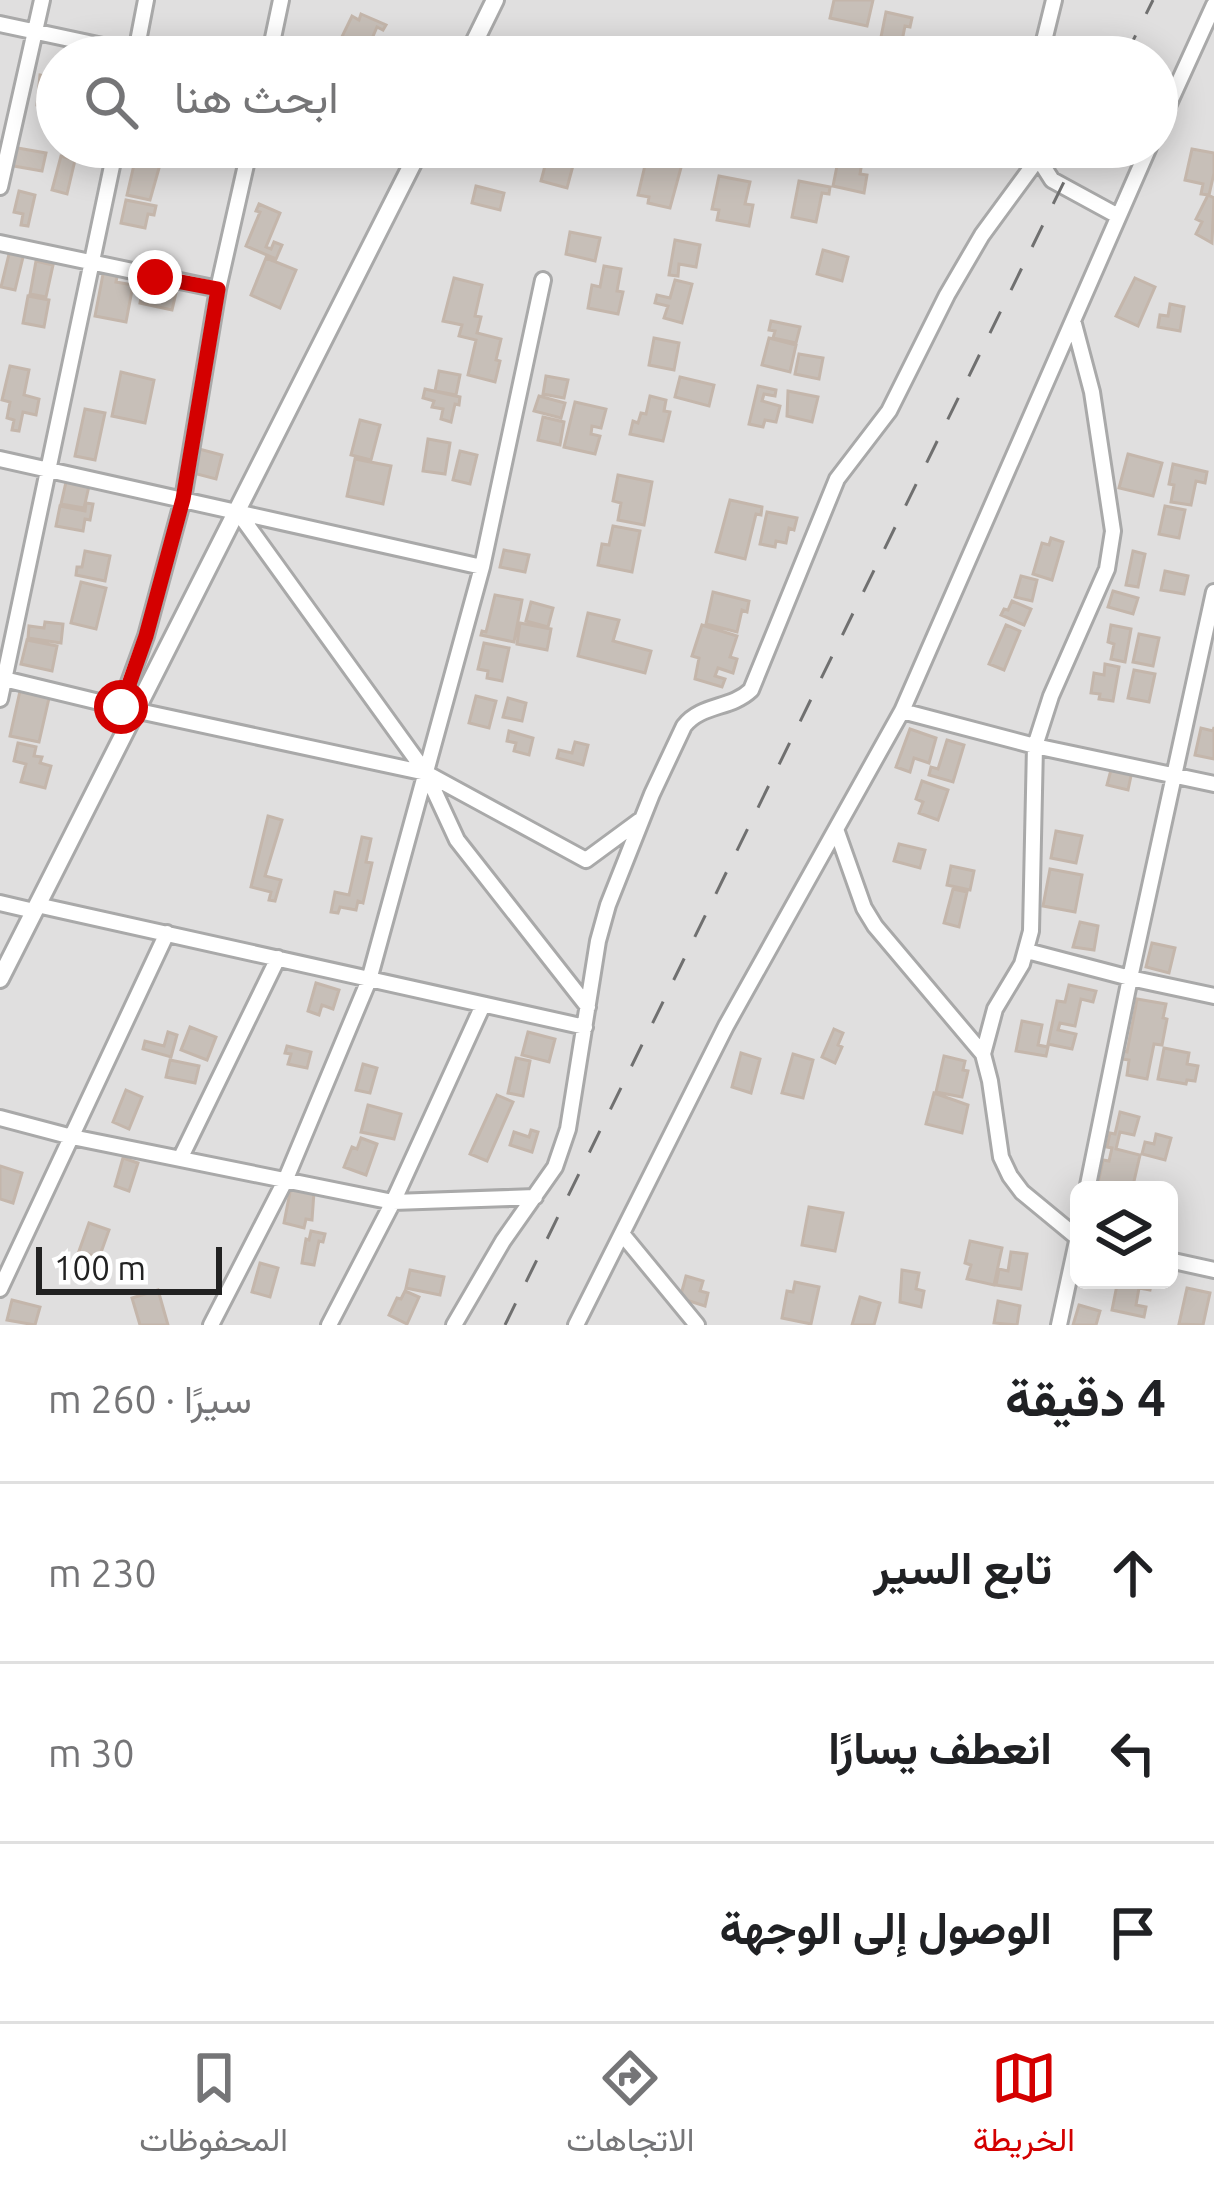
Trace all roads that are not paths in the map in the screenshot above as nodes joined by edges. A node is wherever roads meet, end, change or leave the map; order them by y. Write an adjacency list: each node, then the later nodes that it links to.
1 (42, 0): 8 (street)
2 (146, 0): 10 (street)
3 (281, 0): 11 (street)
4 (495, 0): 12 (street)
5 (1054, 0): 13 (street)
6 (1214, 5): 14 (street)
7 (0, 24): 8 (street)
8 (35, 32): 9 (street); 21 (street)
9 (52, 36)
10 (139, 36)
11 (273, 36)
12 (477, 36)
13 (1045, 36)
14 (1178, 84)
15 (112, 168): 24 (street)
16 (245, 168): 26 (street)
17 (410, 168): 31 (street)
18 (1025, 168): 42 (street)
19 (1044, 168): 22 (street)
20 (1140, 168): 22 (street)
21 (0, 187)
22 (1118, 216): 27 (street)
23 (0, 243): 24 (street)
24 (92, 263): 26 (street); 29 (street)
25 (543, 280): 32 (street)
26 (218, 289): 30 (street)
27 (1073, 325): 37 (street); 38 (street)
28 (0, 459): 29 (street)
29 (48, 469): 30 (street); 34 (street)
30 (183, 499): 31 (street); 36 (street)
31 (237, 512): 32 (street); 36 (street); 39 (street)
32 (482, 567): 39 (street)
33 (1214, 592): 40 (street)
34 (2, 679): 35 (street); 36 (street)
35 (0, 699)
36 (129, 709): 39 (street); 45 (street)
37 (902, 711): 38 (street); 43 (street)
38 (1035, 746): 40 (street); 47 (street)
39 (426, 772): 42 (street); 51 (street); 54 (street)
40 (1173, 775): 41 (street); 49 (street)
41 (1214, 784)
42 (642, 819): 54 (street)
43 (836, 829): 56 (street); 65 (street)
44 (0, 903): 45 (street)
45 (35, 908): 46 (street); 50 (street)
46 (167, 933): 48 (street); 58 (street)
47 (1028, 951): 49 (street); 56 (street)
48 (278, 958): 51 (street); 59 (street)
49 (1130, 978): 52 (street); 61 (street)
50 (0, 979)
51 (369, 980): 53 (street); 60 (street)
52 (1214, 996)
53 (483, 1005): 55 (street); 63 (street)
54 (588, 1006): 55 (street)
55 (585, 1027): 62 (street)
56 (983, 1054): 64 (street)
57 (0, 1118): 58 (street)
58 (72, 1137): 59 (street); 69 (street)
59 (181, 1157): 60 (street)
60 (285, 1181): 63 (street); 70 (street)
61 (1090, 1181)
62 (536, 1197): 63 (street); 72 (street)
63 (393, 1202): 71 (street)
64 (1070, 1230)
65 (623, 1235): 73 (street); 74 (street)
66 (1178, 1262): 67 (street)
67 (1214, 1270)
68 (1070, 1277): 75 (street)
69 (0, 1289)
70 (212, 1325)
71 (329, 1325)
72 (454, 1325)
73 (576, 1325)
74 (697, 1325)
75 (1059, 1325)

